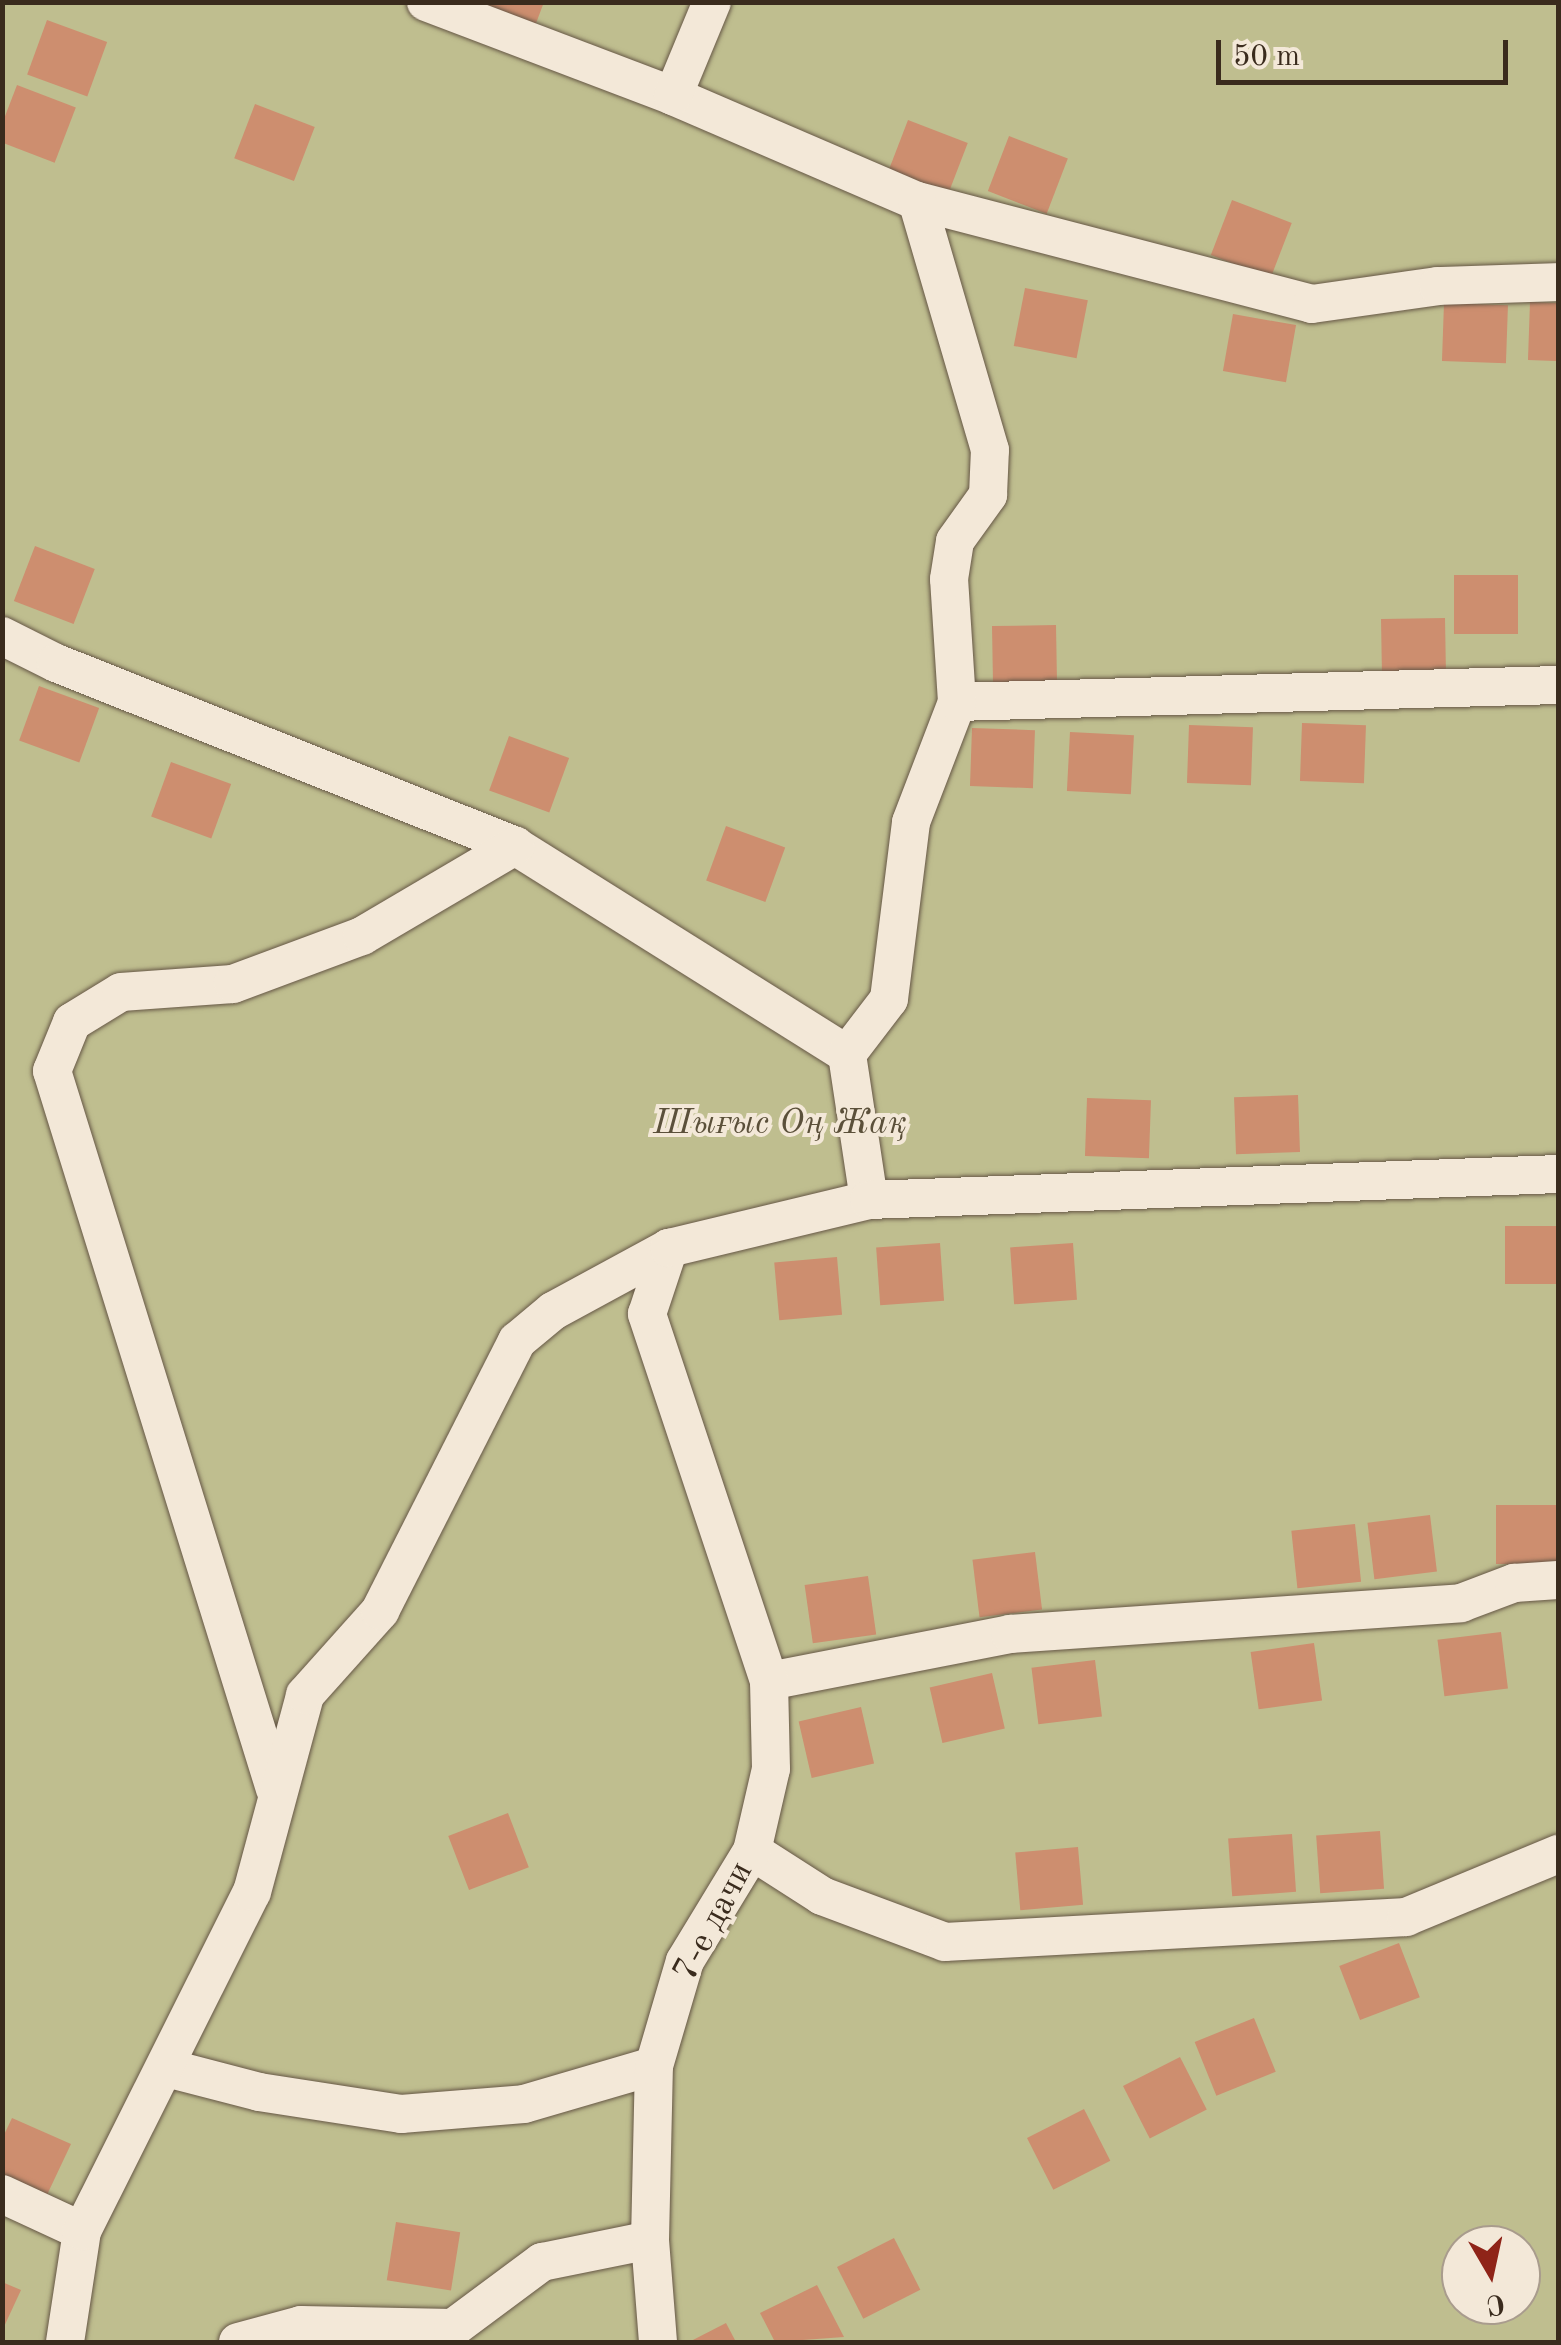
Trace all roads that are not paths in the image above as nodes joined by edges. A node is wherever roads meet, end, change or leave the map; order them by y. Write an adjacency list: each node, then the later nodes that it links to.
1 (426, 2): 3 (lane)
2 (712, 2): 3 (lane)
3 (673, 96): 4 (lane)
4 (916, 201): 5 (lane); 8 (lane)
5 (1558, 282)
6 (2, 636): 9 (lane)
7 (1558, 685): 8 (lane)
8 (958, 702): 10 (lane)
9 (516, 846): 10 (lane); 16 (lane)
10 (848, 1054): 12 (lane)
11 (1558, 1174): 12 (lane)
12 (869, 1200): 13 (lane)
13 (668, 1248): 15 (lane, 7-е дачи); 16 (lane)
14 (1558, 1580): 15 (lane)
15 (769, 1681): 17 (lane, 7-е дачи)
16 (275, 1789): 20 (lane)
17 (752, 1851): 18 (lane); 19 (lane, 7-е дачи)
18 (1558, 1854)
19 (654, 2066): 20 (lane); 23 (lane, 7-е дачи)
20 (167, 2068): 22 (lane)
21 (2, 2194): 22 (lane)
22 (82, 2230): 24 (lane)
23 (650, 2240): 25 (lane); 26 (lane, 7-е дачи)
24 (65, 2342)
25 (238, 2342)
26 (658, 2342)

